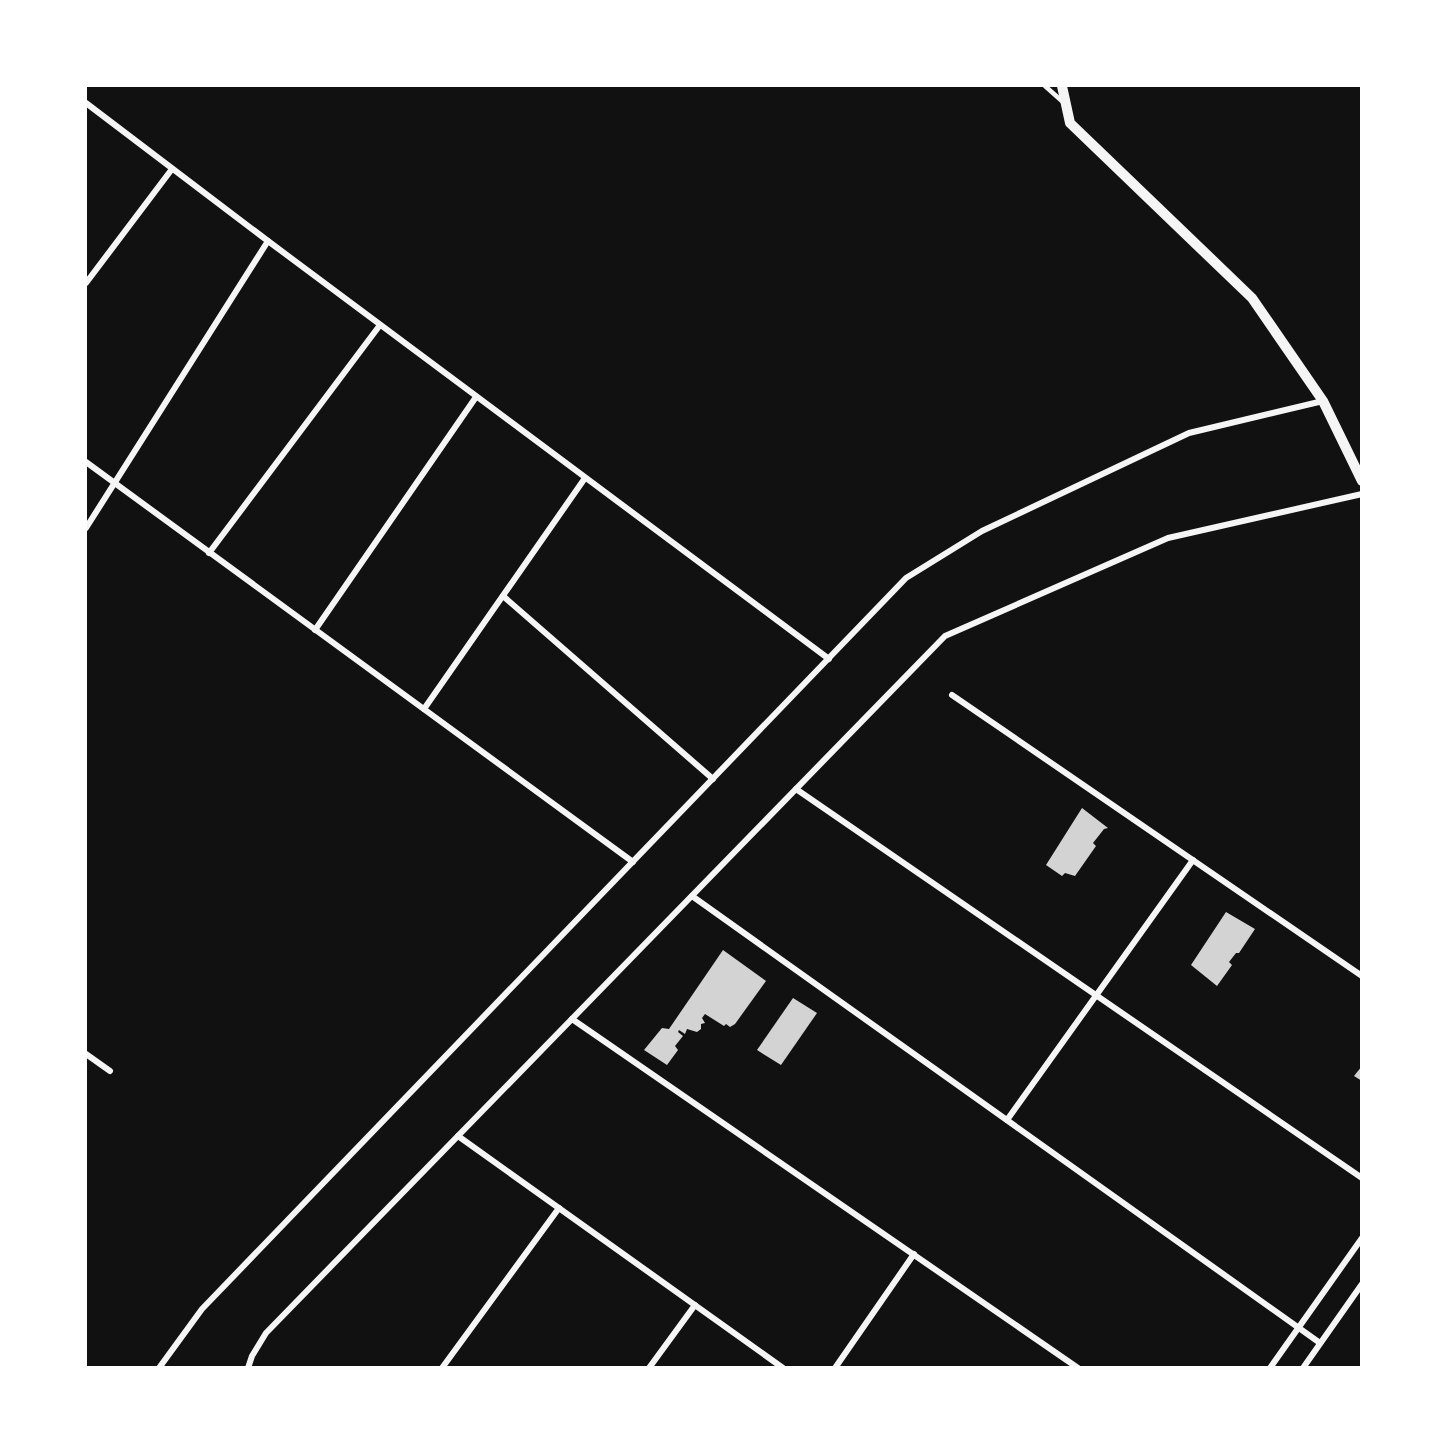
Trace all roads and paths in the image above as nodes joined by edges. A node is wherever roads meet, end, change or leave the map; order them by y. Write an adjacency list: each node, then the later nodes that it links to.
1 (1045, 86): 4 (lane)
2 (1062, 86): 4 (street)
3 (86, 103): 5 (street)
4 (1065, 104): 10 (street)
5 (172, 169): 6 (street); 7 (street)
6 (268, 241): 8 (street); 14 (street)
7 (86, 283)
8 (380, 325): 9 (street); 17 (street)
9 (476, 397): 12 (street); 19 (street)
10 (1323, 401): 13 (street); 20 (street)
11 (86, 462): 14 (street)
12 (585, 478): 18 (street); 20 (street)
13 (1362, 481)
14 (114, 483): 16 (street); 17 (street)
15 (1362, 495): 24 (street)
16 (86, 528)
17 (209, 553): 19 (street)
18 (503, 597): 22 (street); 23 (street)
19 (315, 630): 22 (street)
20 (829, 659): 23 (street)
21 (952, 695): 25 (street)
22 (424, 709): 26 (street)
23 (713, 779): 26 (street)
24 (796, 789): 27 (street); 29 (street)
25 (1193, 860): 28 (street); 29 (street)
26 (633, 862): 43 (street)
27 (692, 896): 30 (street); 33 (street)
28 (1362, 976)
29 (1097, 996): 33 (street); 35 (street)
30 (572, 1019): 34 (street); 38 (street)
31 (86, 1054): 32 (street)
32 (110, 1071)
33 (1007, 1120): 41 (street)
34 (458, 1136): 36 (street); 44 (street)
35 (1362, 1178)
36 (559, 1208): 40 (street); 45 (street)
37 (1362, 1238): 41 (street)
38 (914, 1254): 48 (street); 49 (street)
39 (1362, 1284): 42 (street)
40 (695, 1305): 46 (street); 47 (street)
41 (1298, 1327): 42 (street); 50 (street)
42 (1320, 1343): 51 (street)
43 (159, 1368)
44 (248, 1368)
45 (442, 1368)
46 (649, 1368)
47 (783, 1368)
48 (835, 1368)
49 (1078, 1368)
50 (1270, 1368)
51 (1303, 1368)

